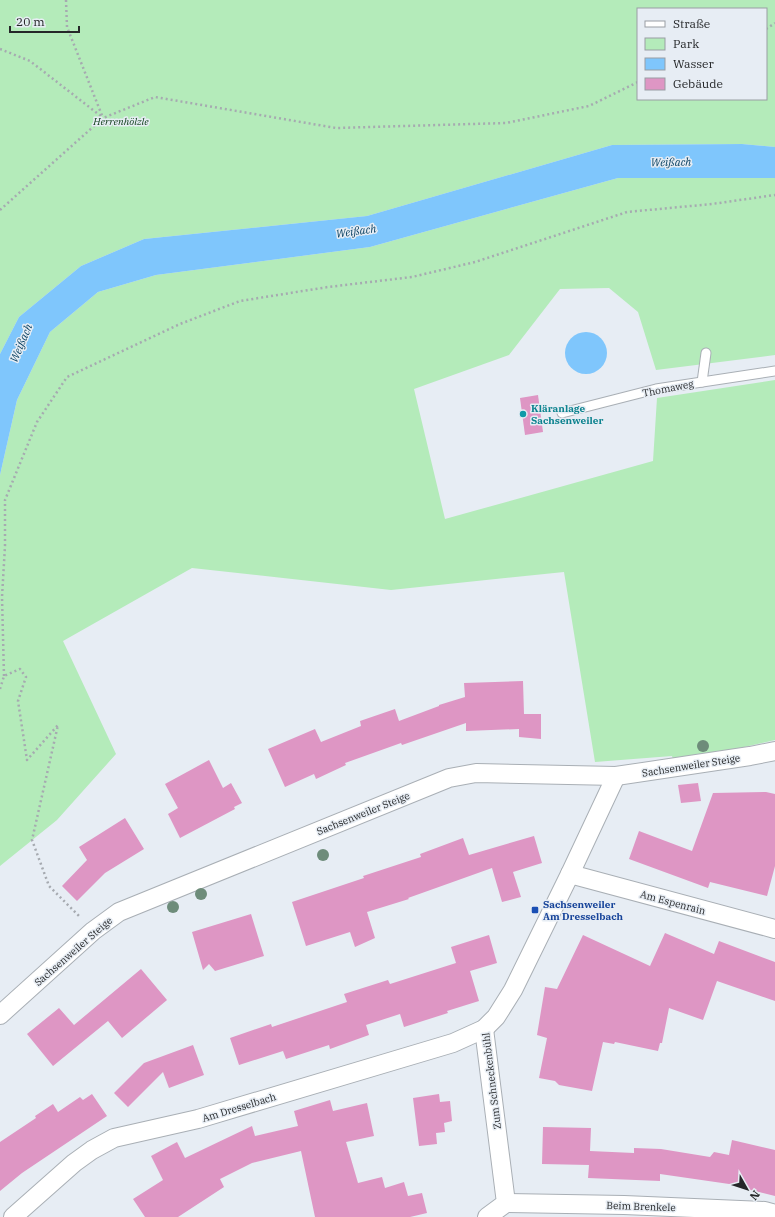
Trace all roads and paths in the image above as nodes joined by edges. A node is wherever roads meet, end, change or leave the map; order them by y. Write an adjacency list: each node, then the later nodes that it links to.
1 (66, 0): 4 (path)
2 (0, 49): 4 (path)
3 (637, 82): 4 (path)
4 (103, 118): 6 (path)
5 (775, 195): 11 (path)
6 (0, 210)
7 (706, 353): 9 (lane)
8 (775, 371): 9 (lane, Thomaweg)
9 (702, 382): 10 (lane, Thomaweg)
10 (562, 414)
11 (4, 676): 12 (path); 17 (path)
12 (0, 689)
13 (775, 751): 14 (street, Sachsenweiler Steige)
14 (616, 776): 15 (street, Zum Schneckenbühl); 17 (street, Sachsenweiler Steige)
15 (570, 874): 16 (street, Am Espenrain); 19 (street, Zum Schneckenbühl)
16 (775, 929)
17 (94, 931): 18 (street, Sachsenweiler Steige)
18 (0, 1015)
19 (484, 1029): 20 (street, Zum Schneckenbühl); 22 (street, Am Dresselbach)
20 (506, 1203): 21 (street, Beim Brenkele); 23 (street)
21 (775, 1214)
22 (14, 1217)
23 (487, 1217)

